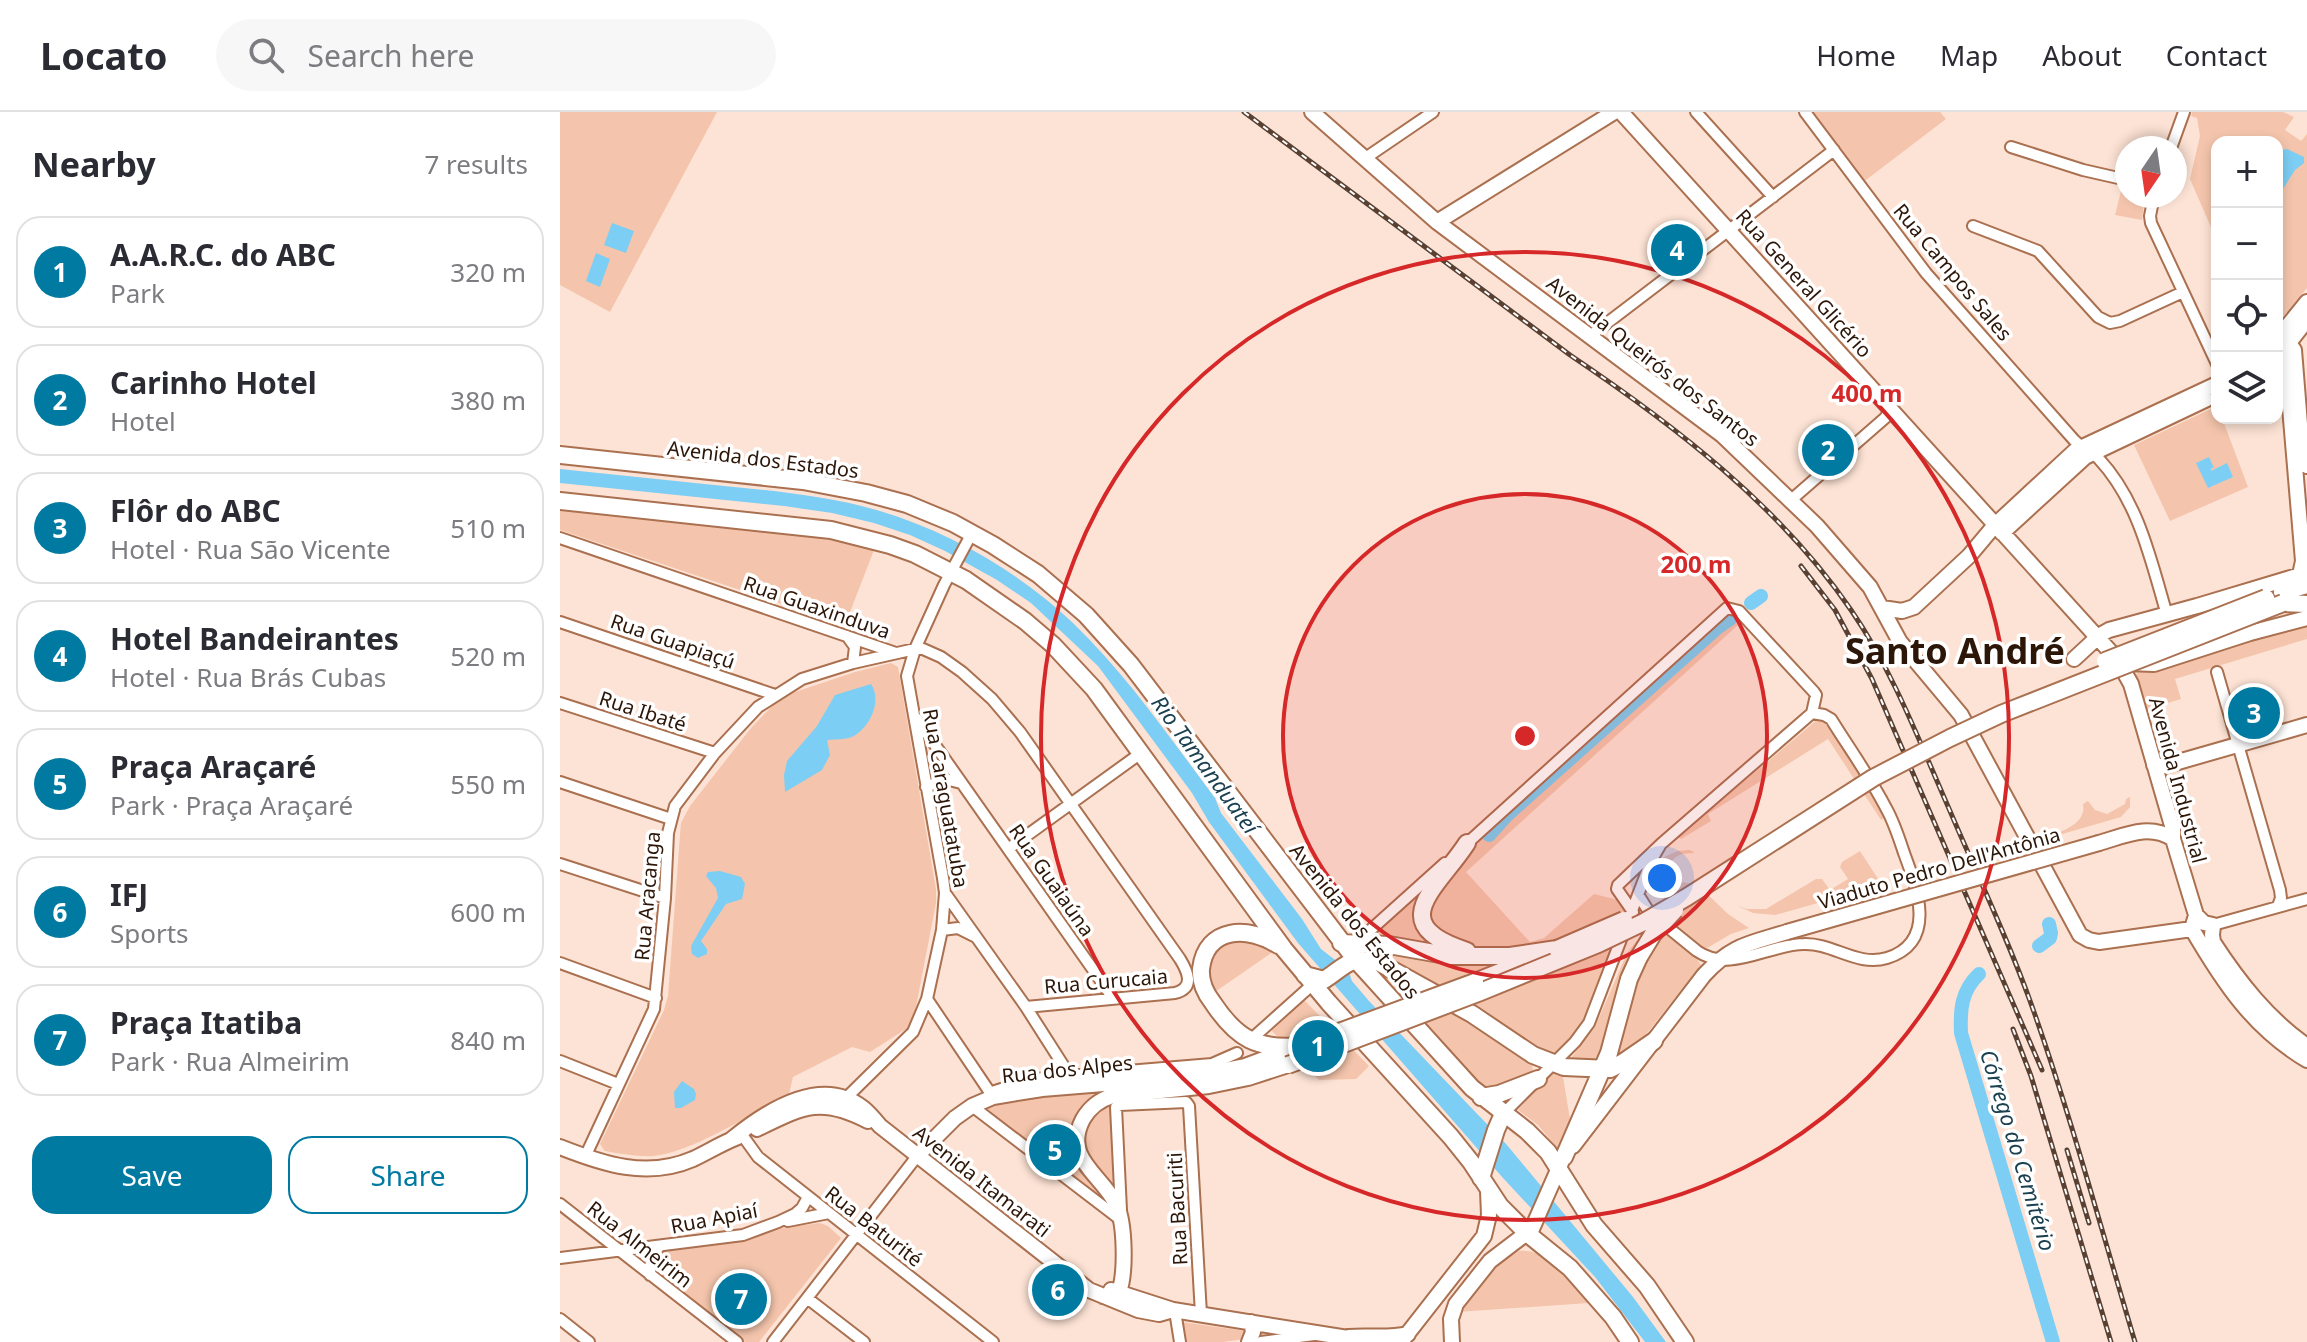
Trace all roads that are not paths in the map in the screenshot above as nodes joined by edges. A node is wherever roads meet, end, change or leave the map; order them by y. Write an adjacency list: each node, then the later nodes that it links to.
1 (1312, 112): 11 (main road, Avenida Queirós dos Santos)
2 (1433, 112): 11 (street)
3 (1614, 112): 15 (main road)
4 (1621, 112): 17 (main road, Rua General Glicério)
5 (1696, 112): 13 (street)
6 (1806, 112): 10 (street, Rua Campos Sales)
7 (2184, 112): 8 (street)
8 (2175, 136)
9 (2011, 147): 12 (street)
10 (1834, 150): 13 (street); 30 (street, Rua Campos Sales)
11 (1364, 159): 15 (main road, Avenida Queirós dos Santos)
12 (2115, 177)
13 (1773, 197): 17 (street)
14 (2152, 208): 18 (street)
15 (1437, 222): 21 (main road, Avenida Queirós dos Santos)
16 (1973, 226): 18 (street)
17 (1729, 229): 21 (street); 29 (main road, Rua General Glicério)
18 (2183, 292): 25 (street)
19 (2307, 302): 22 (main road)
20 (2307, 320): 23 (main road)
21 (1590, 336): 33 (main road, Avenida Queirós dos Santos)
22 (2283, 342)
23 (2283, 343)
24 (2283, 346): 32 (main road)
25 (2211, 352)
26 (2283, 380): 35 (main road)
27 (2211, 387): 30 (main road)
28 (2211, 397): 30 (main road)
29 (1891, 410): 33 (street); 36 (main road, Rua General Glicério)
30 (2087, 450): 36 (main road); 45 (street, Rua Campos Sales)
31 (560, 455): 38 (highway, Avenida dos Estados)
32 (2307, 466)
33 (1791, 500): 44 (main road, Avenida Queirós dos Santos)
34 (560, 501): 39 (highway)
35 (2302, 504): 40 (main road)
36 (1998, 529): 44 (main road); 46 (main road, Rua General Glicério)
37 (560, 538): 50 (street, Rua Guaxinduva)
38 (970, 538): 39 (street, Rua Caraguatatuba); 92 (highway, Avenida dos Estados)
39 (954, 567): 52 (street, Rua Caraguatatuba); 64 (highway)
40 (2305, 578): 42 (highway); 45 (main road)
41 (2307, 596): 42 (highway)
42 (2283, 598): 43 (highway); 79 (highway, bridge); 91 (highway, bridge)
43 (2307, 604)
44 (1882, 608): 85 (main road, Avenida Queirós dos Santos)
45 (2167, 615): 49 (main road)
46 (2077, 617): 51 (main road, Rua General Glicério); 51 (main road)
47 (2307, 618): 54 (main road)
48 (560, 622): 57 (street, Rua Guapiaçú)
49 (2129, 626): 51 (main road); 54 (main road)
50 (846, 635): 53 (street, Rua Guaxinduva); 55 (street)
51 (2097, 638): 54 (main road, Rua General Glicério)
52 (915, 649): 53 (street, Rua Guaxinduva); 60 (street, Rua Caraguatatuba); 69 (street, Rua Guaxinduva)
53 (896, 653): 55 (street, Rua Aracanga)
54 (2117, 659): 65 (main road, Avenida Industrial)
55 (853, 663): 57 (street, Rua Aracanga)
56 (2217, 672): 62 (street)
57 (775, 695): 63 (street, Rua Aracanga)
58 (560, 703): 63 (street, Rua Ibaté)
59 (1812, 713): 72 (street); 73 (street); 95 (street)
60 (913, 714): 67 (street, Rua Guaiaúna); 68 (street, Rua Caraguatatuba)
61 (2307, 725): 62 (main road)
62 (2238, 745): 65 (main road); 82 (street)
63 (715, 753): 70 (street, Rua Aracanga)
64 (1141, 753): 69 (street); 90 (highway)
65 (2154, 765): 71 (main road, Avenida Industrial)
66 (560, 782): 70 (street)
67 (961, 783): 68 (street); 74 (street, Rua Guaiaúna)
68 (926, 787): 77 (street, Rua Caraguatatuba)
69 (1070, 804): 74 (street); 98 (street, Rua Guaxinduva)
70 (671, 819): 80 (street, Rua Aracanga)
71 (2173, 839): 85 (main road, Avenida Industrial); 95 (main road, Viaduto Pedro Dell'Antônia, bridge)
72 (1467, 843): 92 (street); 94 (highway)
73 (1661, 844): 76 (street); 78 (street)
74 (1008, 849): 100 (street, Rua Guaiaúna)
75 (560, 864): 80 (street)
76 (1619, 891): 78 (street); 83 (street)
77 (945, 893): 87 (street, Rua Caraguatatuba); 88 (street)
78 (1639, 896): 83 (street); 84 (street)
79 (1687, 897): 110 (highway, bridge); 114 (highway, bridge)
80 (665, 898): 99 (street, Rua Aracanga)
81 (2307, 899): 82 (street)
82 (2278, 906): 86 (street)
83 (1633, 912): 93 (street)
84 (1649, 912): 93 (street); 95 (street)
85 (2194, 922): 86 (main road); 89 (main road); 108 (main road, Avenida Industrial)
86 (2213, 925): 89 (main road)
87 (942, 930): 88 (street); 101 (street, Rua Caraguatatuba)
88 (979, 939): 102 (street)
89 (2213, 942): 108 (main road, Avenida Industrial)
90 (1284, 949): 97 (highway); 107 (highway)
91 (1557, 949): 94 (highway); 107 (highway, bridge)
92 (1349, 951): 94 (highway); 97 (highway); 113 (highway); 119 (highway, Avenida dos Estados)
93 (1618, 953): 113 (street)
94 (1484, 957)
95 (1718, 960): 106 (main road)
96 (560, 963): 99 (street)
97 (1315, 979): 105 (street); 130 (highway)
98 (1187, 986): 100 (street, Rua Curucaia)
99 (656, 998): 117 (street, Rua Aracanga)
100 (1113, 998): 102 (street, Rua Curucaia)
101 (927, 999): 103 (street, Rua Caraguatatuba); 104 (street)
102 (1026, 1007): 115 (street)
103 (919, 1023): 104 (street); 120 (street, Rua Caraguatatuba)
104 (948, 1029): 118 (street)
105 (1256, 1035)
106 (1654, 1041): 114 (highway); 129 (main road)
107 (1301, 1046): 110 (highway)
108 (2303, 1046): 111 (main road, Avenida Industrial)
109 (1237, 1053): 115 (street, Rua dos Alpes)
110 (1286, 1059): 118 (main road, Rua dos Alpes); 134 (main road)
111 (2307, 1060)
112 (560, 1061): 117 (street)
113 (1554, 1064): 114 (highway); 116 (street)
114 (1603, 1070): 129 (highway)
115 (1070, 1076): 118 (street, Rua dos Alpes)
116 (1538, 1079): 119 (highway); 123 (street)
117 (618, 1084): 128 (street, Rua Aracanga)
118 (992, 1095): 122 (main road, Rua dos Alpes)
119 (1481, 1097): 123 (highway, Avenida dos Estados)
120 (845, 1099): 121 (main road); 124 (main road, Avenida Itamarati); 125 (main road)
121 (811, 1106): 124 (main road, Avenida Itamarati); 125 (main road)
122 (972, 1106): 127 (main road, Rua dos Alpes); 134 (street)
123 (1499, 1122): 129 (highway, Avenida dos Estados); 130 (highway)
124 (880, 1126): 127 (main road, Avenida Itamarati)
125 (738, 1135): 128 (main road); 131 (street, Rua Baturité)
126 (560, 1147): 128 (main road)
127 (918, 1155): 138 (street, Rua dos Alpes); 143 (main road, Avenida Itamarati)
128 (585, 1157)
129 (1561, 1162): 136 (main road); 165 (highway, Avenida dos Estados)
130 (1485, 1184): 136 (highway); 146 (main road)
131 (808, 1197): 133 (street, Rua Baturité); 135 (street, Rua Apiaí)
132 (560, 1204): 137 (street, Rua Almeirim)
133 (829, 1213): 135 (street, Rua Apiaí); 138 (street, Rua Baturité)
134 (1121, 1220): 145 (main road); 150 (street, Rua Bacuriti)
135 (778, 1222): 139 (street, Rua Apiaí)
136 (1532, 1228): 163 (main road); 164 (highway)
137 (595, 1231): 140 (street, Rua Almeirim); 141 (street)
138 (856, 1235): 148 (street, Rua dos Alpes); 159 (street, Rua Baturité)
139 (659, 1247): 140 (street, Rua Apiaí); 144 (street)
140 (619, 1251): 141 (street, Rua Apiaí); 144 (street, Rua Almeirim)
141 (591, 1254): 142 (street, Rua Apiaí)
142 (560, 1258)
143 (1059, 1267): 145 (main road, Avenida Itamarati); 147 (main road, Avenida Itamarati)
144 (650, 1275): 156 (street, Rua Almeirim)
145 (1119, 1292): 147 (main road); 149 (main road, Avenida Itamarati)
146 (1439, 1295): 154 (main road); 163 (main road)
147 (1100, 1296): 149 (main road, Avenida Itamarati)
148 (807, 1298): 157 (street, Rua dos Alpes); 158 (street)
149 (1174, 1310): 150 (main road, Avenida Itamarati); 160 (street)
150 (1201, 1314): 152 (main road, Avenida Itamarati)
151 (560, 1319): 155 (street)
152 (1251, 1322): 153 (main road, Avenida Itamarati); 161 (main road)
153 (1343, 1338): 154 (main road, Avenida Itamarati); 162 (street)
154 (1404, 1338)
155 (589, 1342)
156 (737, 1342)
157 (773, 1342)
158 (864, 1342)
159 (993, 1342)
160 (1180, 1342)
161 (1249, 1342)
162 (1261, 1342)
163 (1452, 1342)
164 (1630, 1342)
165 (1685, 1342)

